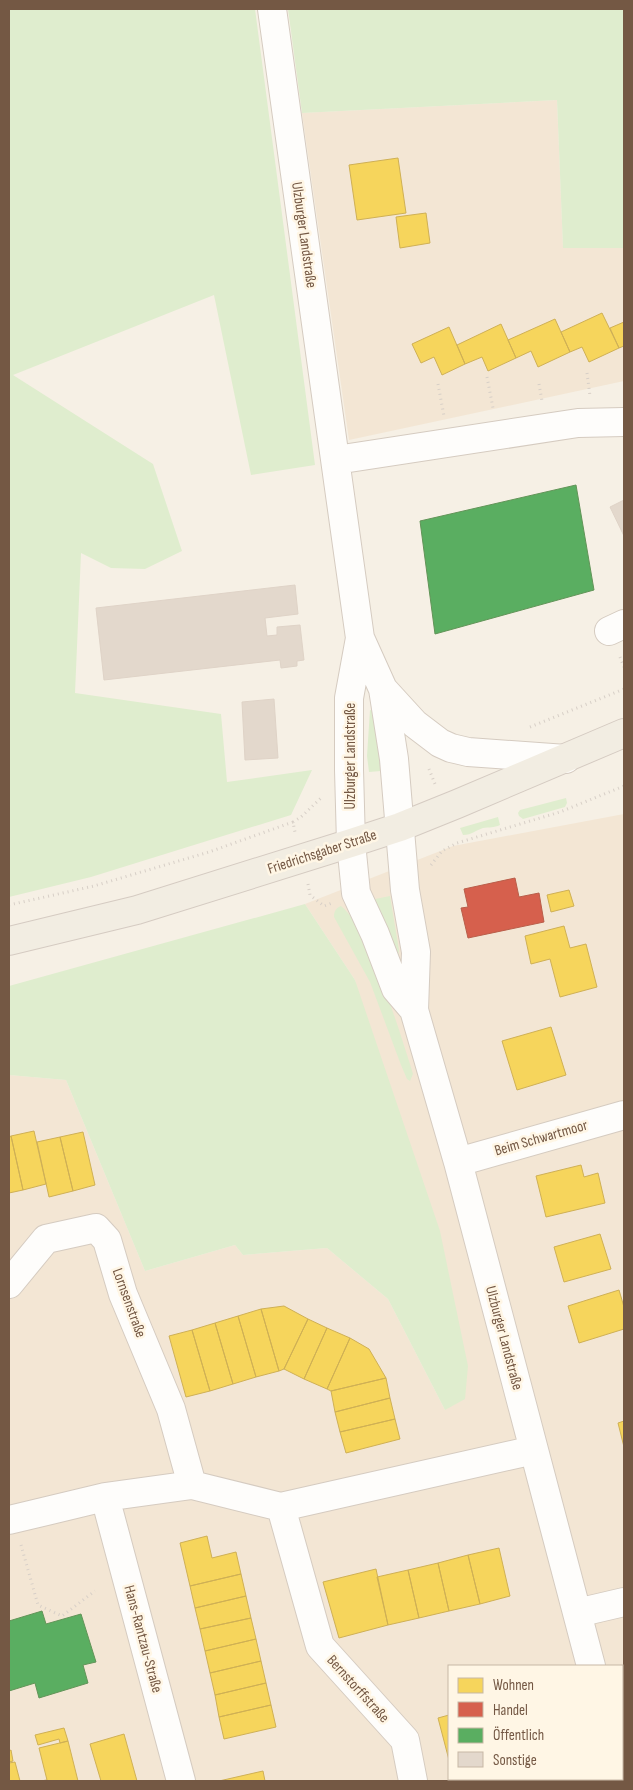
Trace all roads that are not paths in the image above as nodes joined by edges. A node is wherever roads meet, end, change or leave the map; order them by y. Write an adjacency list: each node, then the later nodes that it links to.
1 (272, 9): 3 (street, Ulzburger Landstraße)
2 (624, 422): 3 (street)
3 (336, 460): 4 (street, Ulzburger Landstraße)
4 (360, 638): 5 (street, Ulzburger Landstraße); 9 (street, Ulzburger Landstraße)
5 (383, 689): 7 (street, Ulzburger Landstraße); 8 (street, Ulzburger Landstraße)
6 (624, 734): 7 (main road, Friedrichsgaber Straße)
7 (566, 759): 8 (main road, Friedrichsgaber Straße)
8 (400, 827): 9 (main road, Friedrichsgaber Straße); 11 (street, Ulzburger Landstraße)
9 (351, 844): 10 (main road, Friedrichsgaber Straße); 11 (street, Ulzburger Landstraße)
10 (9, 940)
11 (414, 1010): 13 (street, Ulzburger Landstraße)
12 (624, 1115): 13 (street, Beim Schwartmoor)
13 (458, 1162): 15 (street, Ulzburger Landstraße)
14 (9, 1284): 16 (street, Lornsenstraße)
15 (534, 1450): 18 (street); 21 (street, Ulzburger Landstraße)
16 (192, 1485): 17 (street); 18 (street)
17 (105, 1497): 19 (street); 23 (street, Hans-Rantzau-Straße)
18 (281, 1507): 24 (street, Bernstorffstraße)
19 (11, 1519)
20 (624, 1602): 21 (street)
21 (577, 1613): 22 (street, Ulzburger Landstraße)
22 (591, 1665)
23 (181, 1781)
24 (413, 1781)

